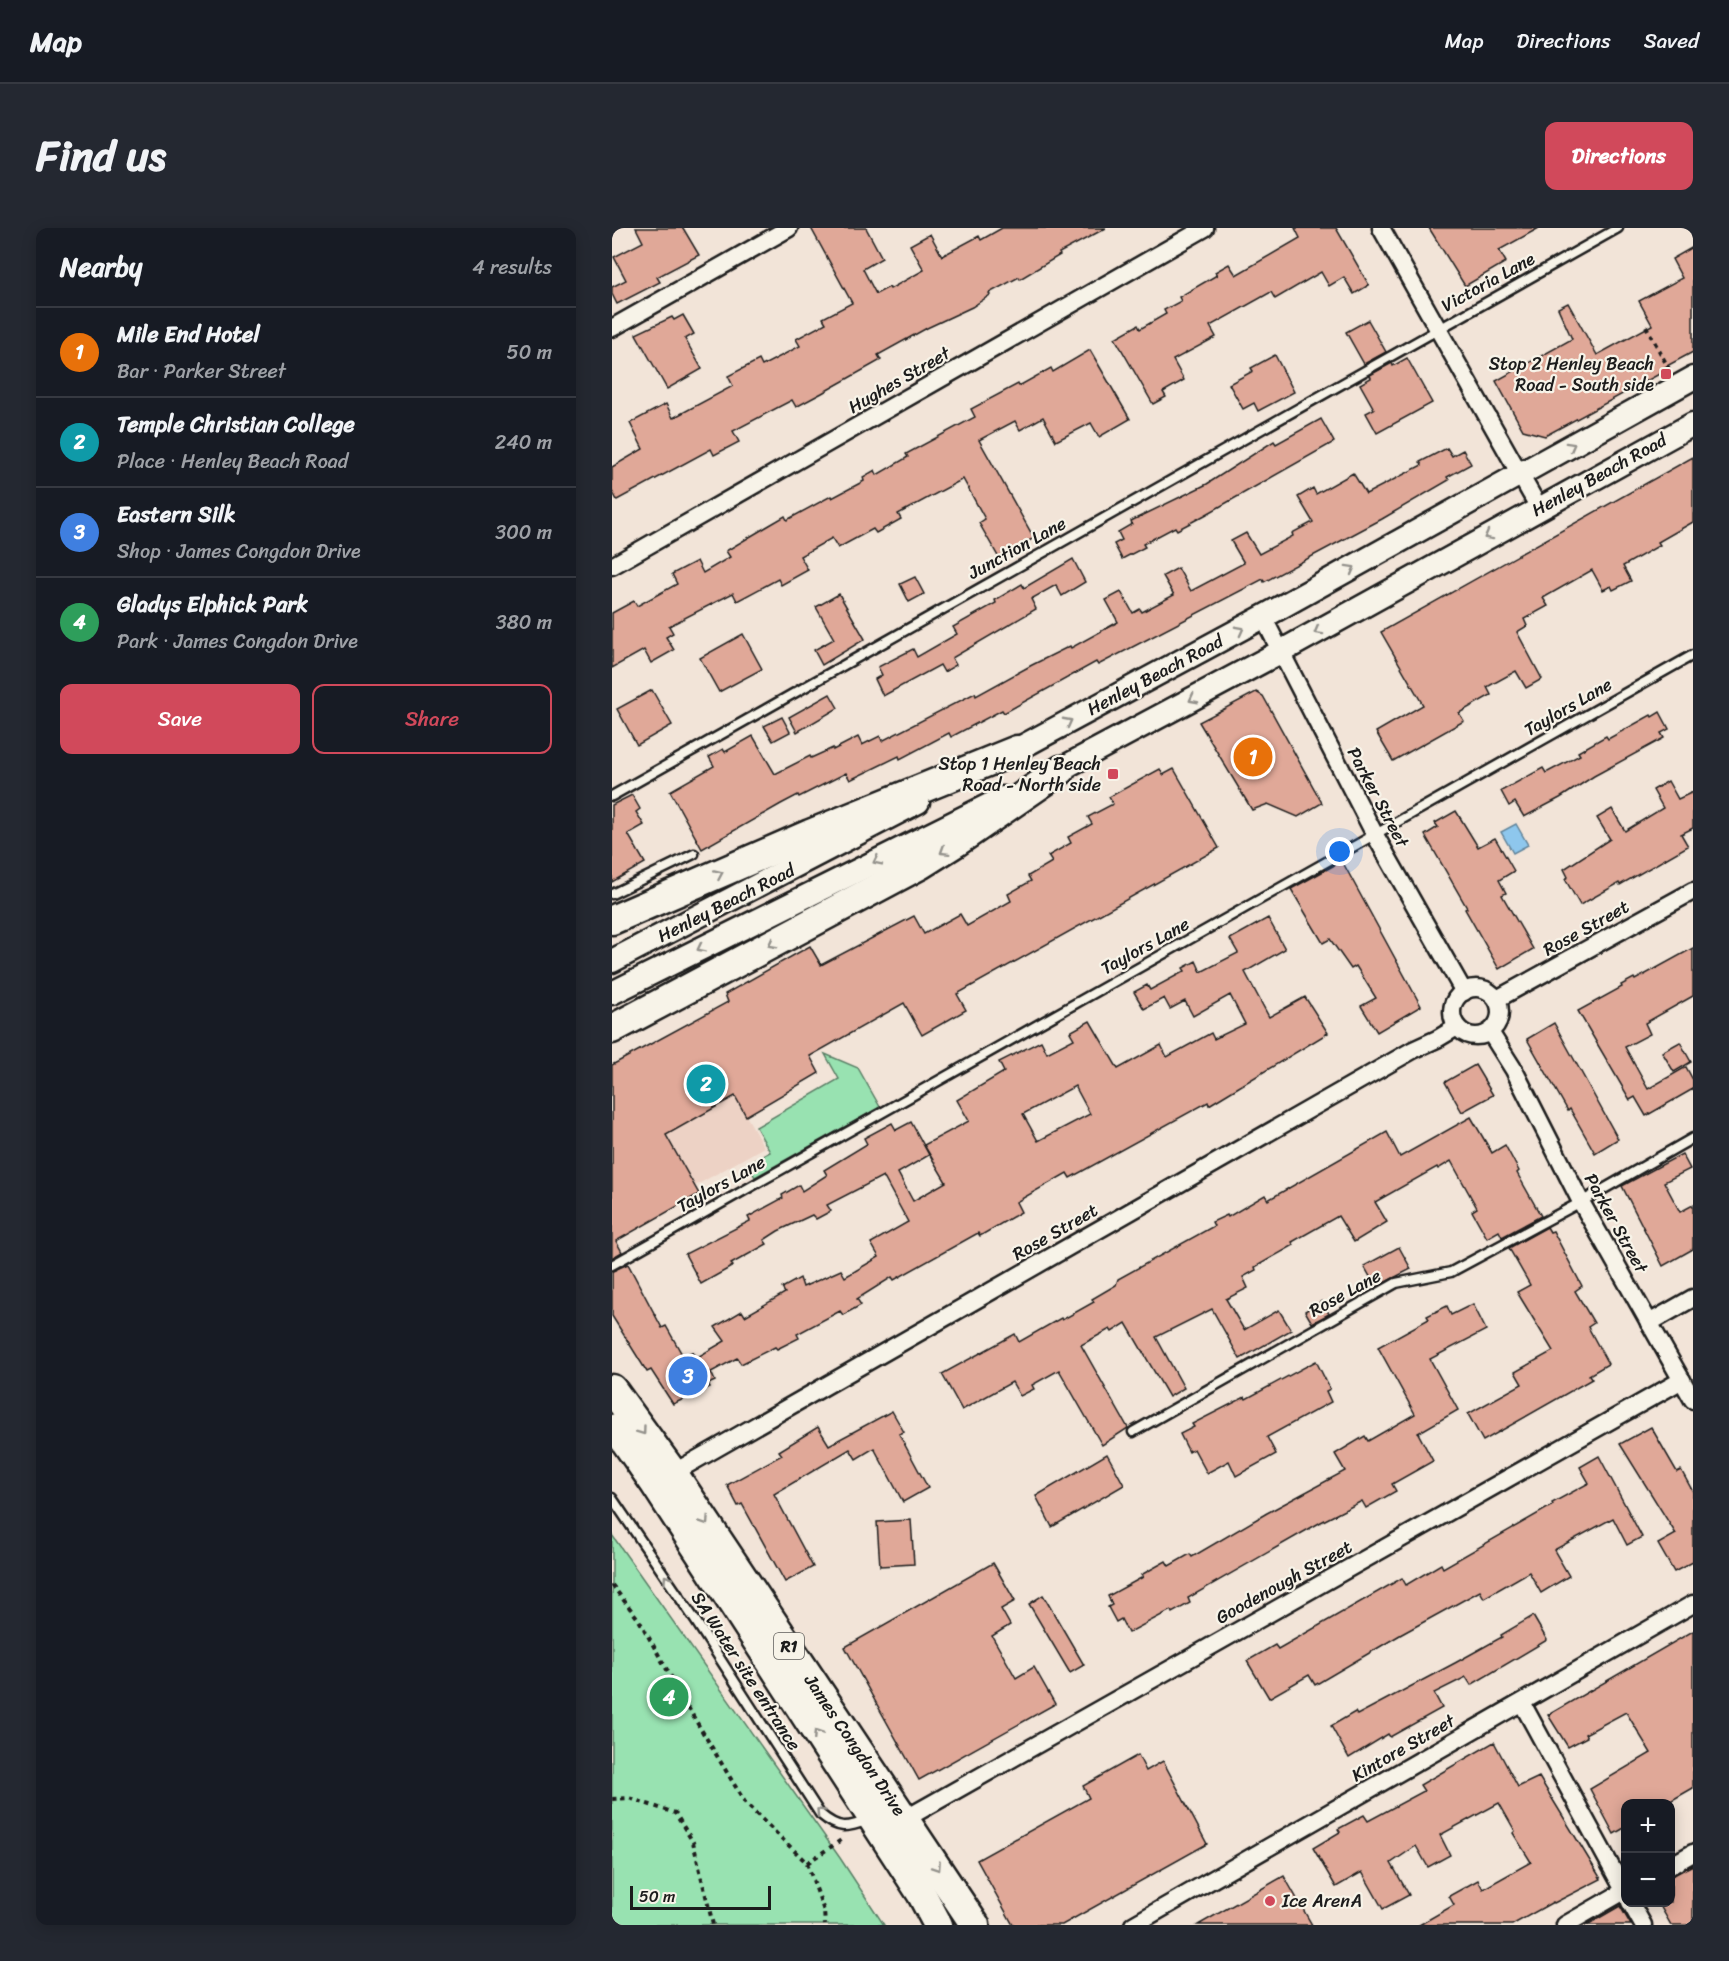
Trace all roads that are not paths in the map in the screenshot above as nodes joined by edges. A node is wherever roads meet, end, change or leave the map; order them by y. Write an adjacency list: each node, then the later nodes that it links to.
1 (789, 228): 5 (street)
2 (1205, 228): 11 (street, Hughes Street)
3 (1381, 228): 6 (street)
4 (1618, 228): 6 (lane, Victoria Lane)
5 (612, 328)
6 (1438, 329): 9 (street); 17 (lane, Junction Lane)
7 (1683, 376): 9 (main road, Henley Beach Road, one-way to 7)
8 (1693, 424): 10 (main road, Henley Beach Road)
9 (1521, 475): 10 (street); 12 (main road, Henley Beach Road, one-way to 9)
10 (1539, 508): 13 (main road, Henley Beach Road, one-way to 13)
11 (612, 566)
12 (1263, 617): 13 (street, Parker Street); 15 (main road, Henley Beach Road, one-way to 12)
13 (1282, 651): 16 (main road, Henley Beach Road, one-way to 16); 18 (street, Parker Street)
14 (1693, 655): 18 (lane, Taylors Lane)
15 (1017, 750): 22 (highway, one-way to 15); 23 (main road, Henley Beach Road)
16 (1061, 770): 25 (main road, Henley Beach Road, one-way to 25); 28 (highway, one-way to 28)
17 (612, 796)
18 (1375, 835): 24 (street, Parker Street); 32 (lane, Taylors Lane)
19 (694, 854): 21 (lane)
20 (1693, 891): 26 (street, Rose Street)
21 (612, 894)
22 (612, 920)
23 (612, 961)
24 (1464, 992): 26 (street); 27 (street)
25 (612, 993)
26 (1497, 999): 29 (street)
27 (1457, 1027): 29 (street); 40 (street, Rose Street)
28 (612, 1029)
29 (1490, 1032): 31 (street, Parker Street)
30 (1693, 1138): 31 (lane, Rose Lane)
31 (1581, 1202): 34 (street, Parker Street); 39 (lane, Rose Lane)
32 (612, 1265)
33 (1693, 1298): 34 (street)
34 (1649, 1323): 35 (street, Parker Street)
35 (1682, 1380): 37 (street, Parker Street); 44 (street, Goodenough Street)
36 (612, 1389): 40 (highway, James Congdon Drive / R1, one-way to 40)
37 (1693, 1400)
38 (612, 1423): 40 (highway, James Congdon Drive / R1)
39 (1133, 1432)
40 (664, 1478): 44 (highway, James Congdon Drive / R1, one-way to 44); 45 (highway, James Congdon Drive / R1, one-way to 40)
41 (612, 1498): 45 (lane, SA Water site entrance, one-way to 41)
42 (1693, 1604): 43 (street, Kintore Street)
43 (1522, 1703): 48 (street); 53 (street, Kintore Street)
44 (905, 1819): 45 (highway); 52 (highway, James Congdon Drive / R1, one-way to 52)
45 (876, 1825): 51 (highway, James Congdon Drive / R1)
46 (1693, 1853): 47 (street)
47 (1675, 1864)
48 (1621, 1886)
49 (1621, 1897): 54 (street)
50 (1633, 1907): 55 (street)
51 (938, 1925)
52 (975, 1925)
53 (1132, 1925)
54 (1565, 1925)
55 (1643, 1925)

